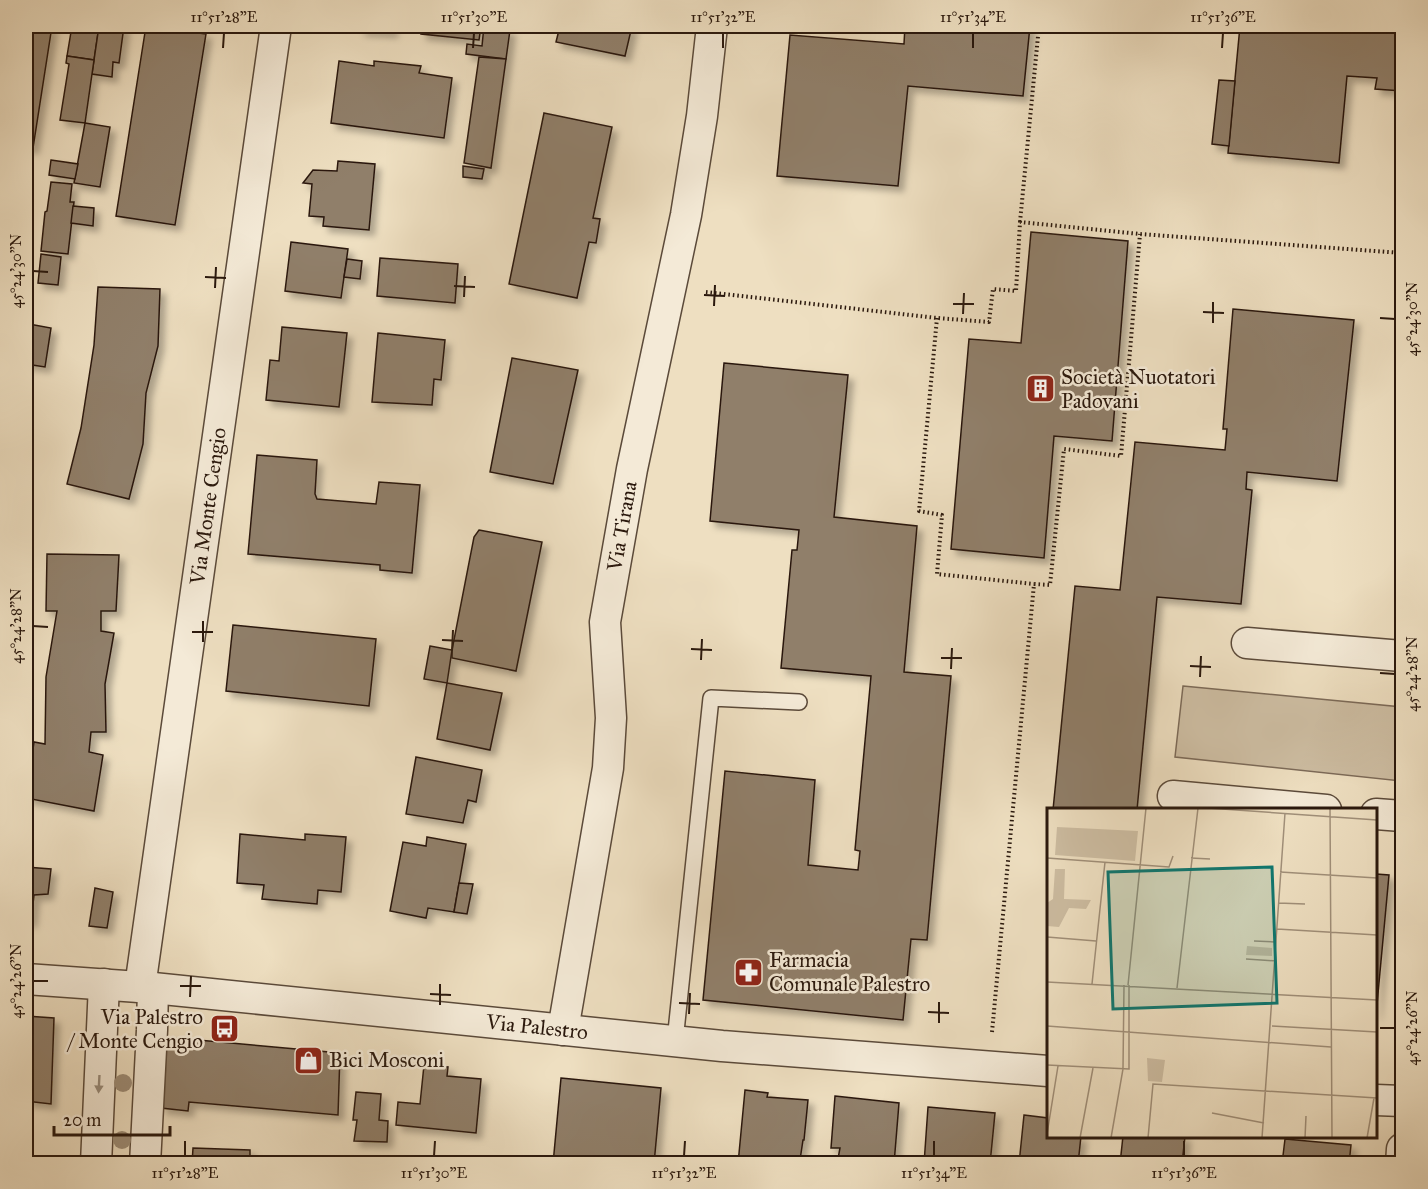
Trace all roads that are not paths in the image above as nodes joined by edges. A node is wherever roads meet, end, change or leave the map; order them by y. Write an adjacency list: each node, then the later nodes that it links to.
1 (276, 26): 12 (street, Via Monte Cengio)
2 (712, 26): 13 (street, Via Tirana)
3 (1247, 643): 4 (street)
4 (1402, 656)
5 (799, 702): 14 (lane)
6 (1173, 796): 7 (street)
7 (1304, 808)
8 (1377, 814): 9 (street)
9 (1402, 816)
10 (26, 979): 11 (street, Via Palestro)
11 (104, 984): 12 (street, Via Palestro); 19 (street, one-way to 19)
12 (147, 988): 13 (street, Via Palestro); 20 (street, Via Monte Cengio)
13 (563, 1030): 14 (street, Via Palestro)
14 (675, 1041): 15 (street, Via Palestro)
15 (1047, 1071)
16 (1377, 1100): 17 (street)
17 (1402, 1101)
18 (1402, 1149): 21 (street)
19 (96, 1164)
20 (145, 1164)
21 (1401, 1164)

